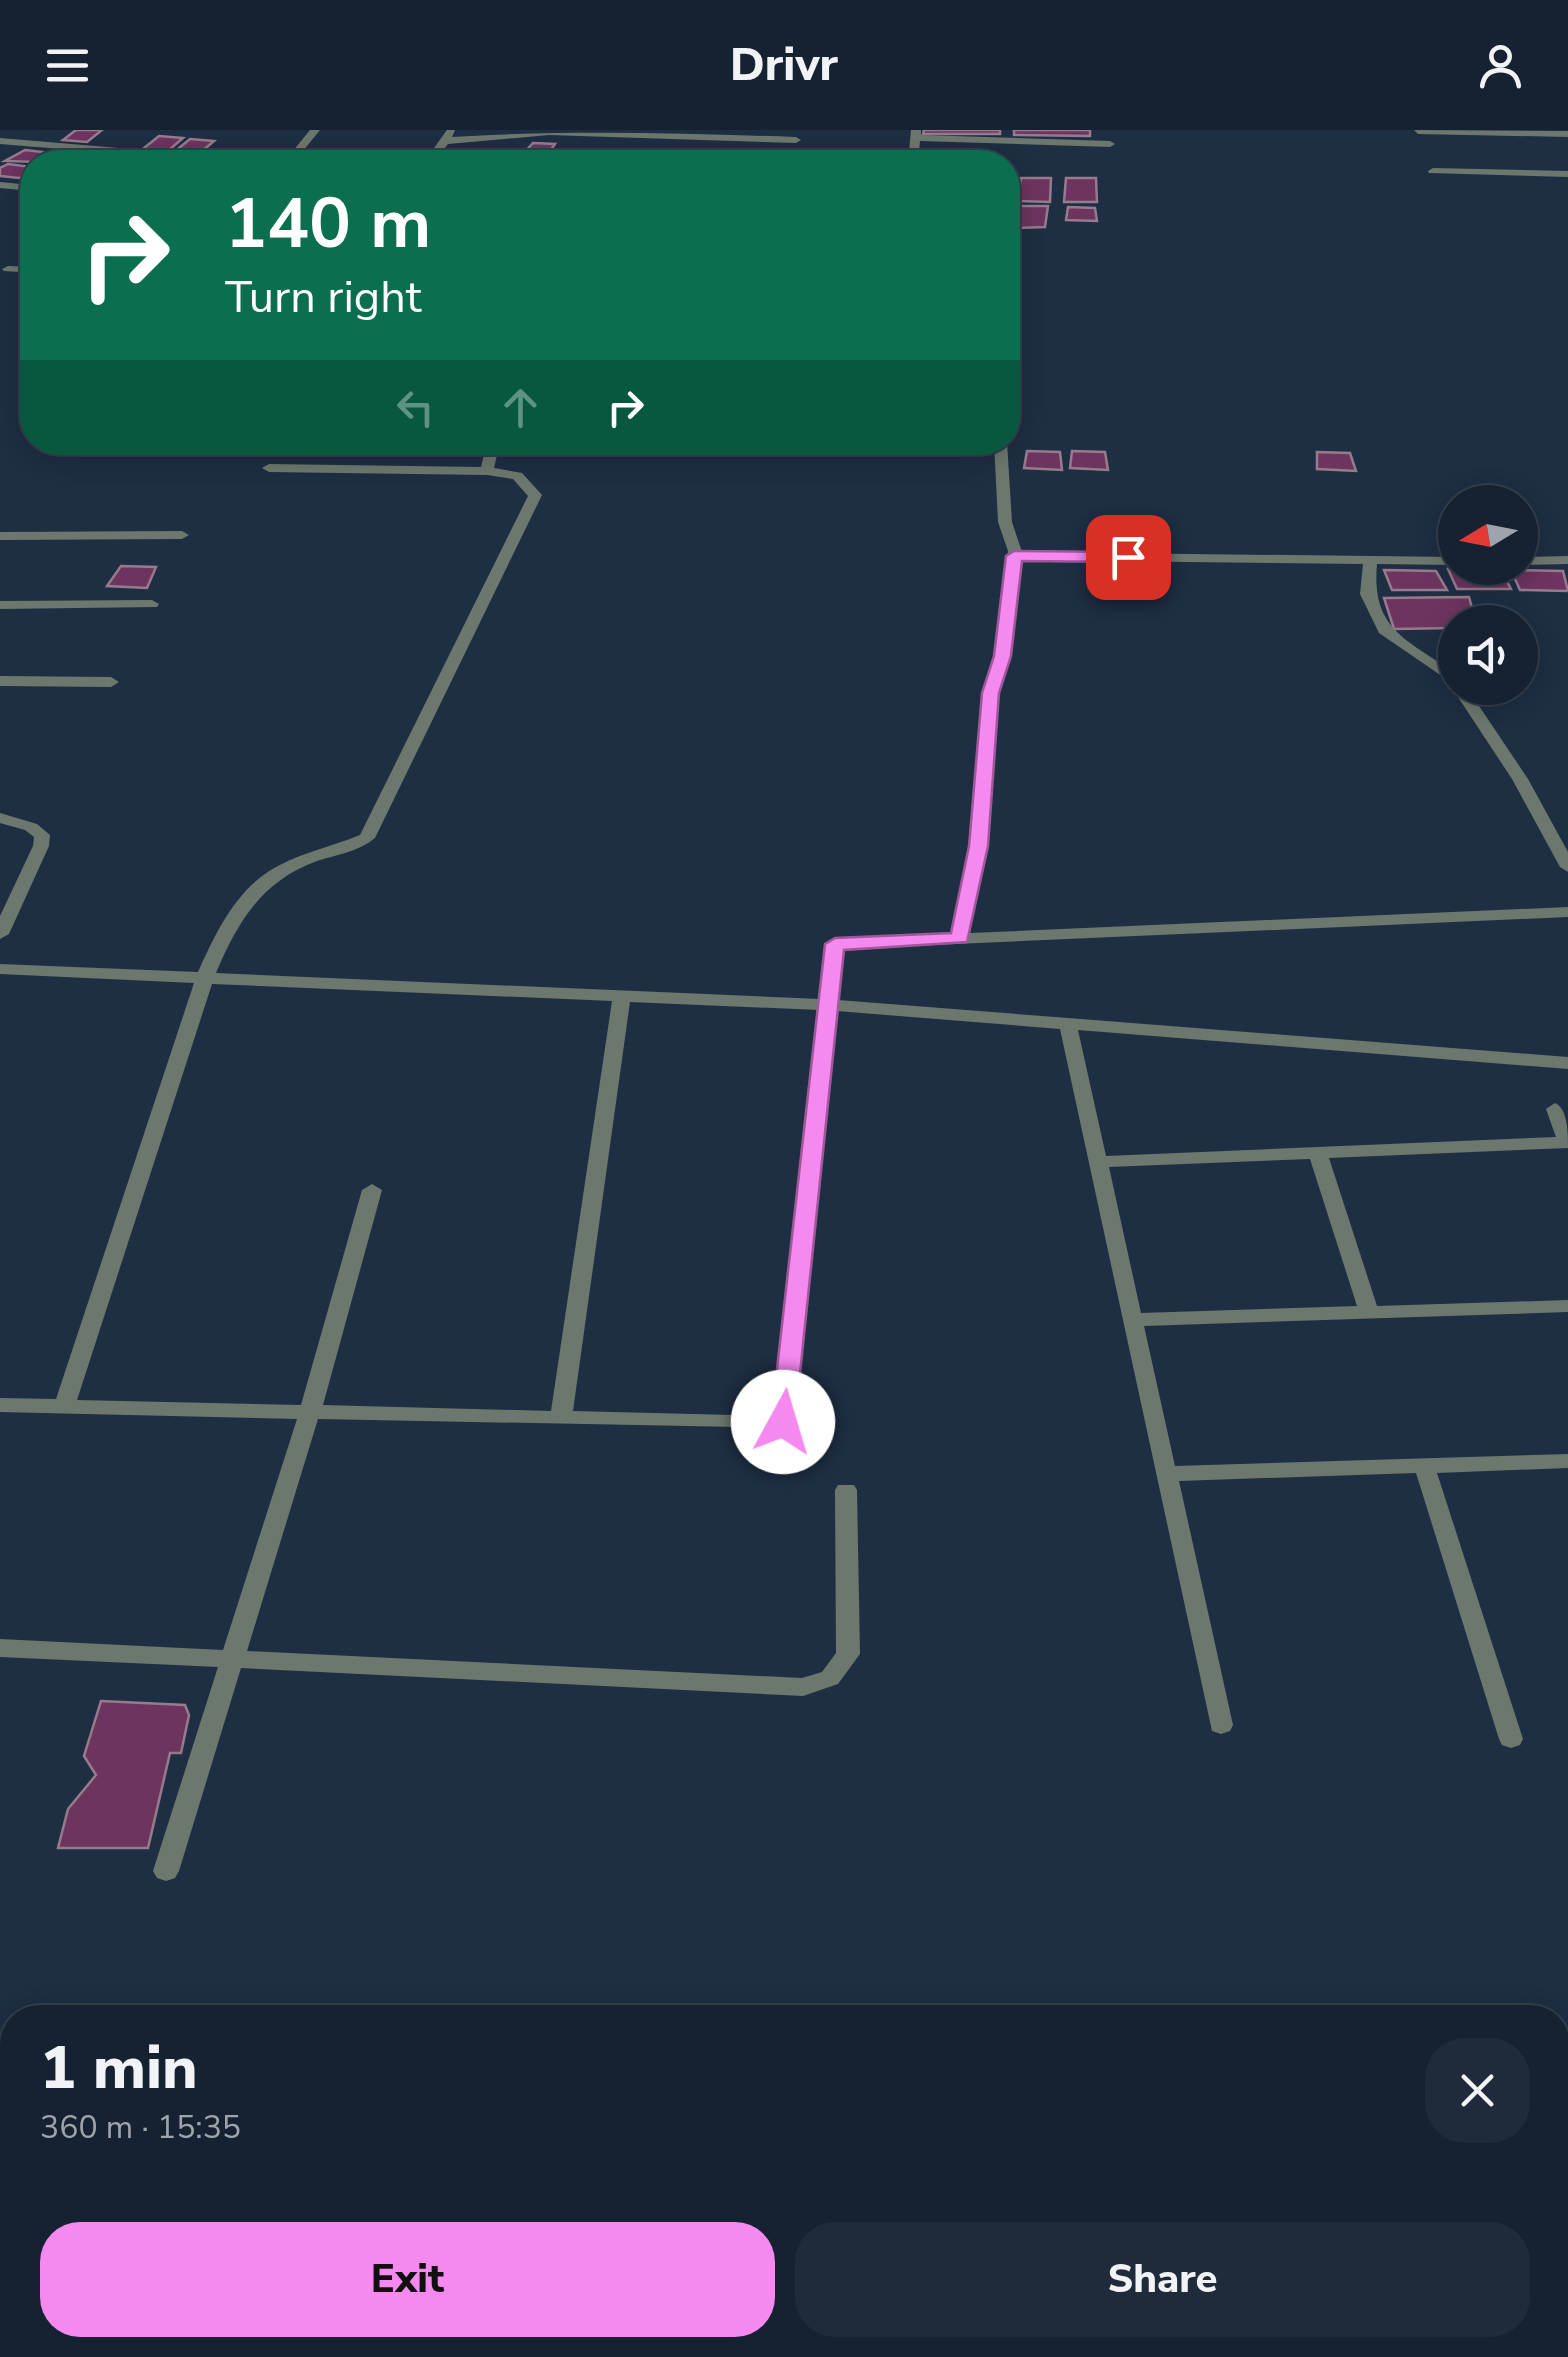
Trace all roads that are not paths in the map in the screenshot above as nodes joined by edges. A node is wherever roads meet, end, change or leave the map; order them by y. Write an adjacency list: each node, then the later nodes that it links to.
1 (315, 130): 10 (street)
2 (1418, 130): 4 (street)
3 (915, 134): 8 (street)
4 (1568, 134)
5 (449, 136): 6 (street)
6 (797, 140)
7 (0, 142): 9 (street)
8 (1110, 144)
9 (100, 150)
10 (299, 150)
11 (1433, 171): 12 (street)
12 (1568, 174)
13 (8, 269): 14 (street)
14 (20, 270)
15 (491, 455): 18 (street)
16 (1001, 455): 21 (street)
17 (269, 468): 18 (street)
18 (487, 471): 38 (street)
19 (182, 535): 20 (street)
20 (0, 536)
21 (1014, 556): 23 (street); 36 (street)
22 (1568, 560): 25 (street)
23 (1370, 561): 24 (street); 28 (street)
24 (1438, 561)
25 (1538, 561)
26 (152, 604): 27 (street)
27 (0, 605)
28 (1438, 668)
29 (0, 681): 30 (street)
30 (111, 682)
31 (1471, 705): 33 (street)
32 (0, 818): 35 (street)
33 (1568, 867)
34 (1568, 912): 36 (street)
35 (0, 934)
36 (960, 938): 40 (street)
37 (0, 969): 38 (street)
38 (205, 978): 39 (street); 52 (street)
39 (622, 996): 40 (street); 54 (street)
40 (828, 1005): 41 (street); 54 (street)
41 (1068, 1024): 42 (street); 46 (street)
42 (1568, 1063)
43 (1554, 1109): 44 (street)
44 (1568, 1142): 45 (street)
45 (1318, 1154): 46 (street); 49 (street)
46 (1098, 1162): 50 (street)
47 (372, 1190): 53 (street)
48 (1568, 1306): 49 (street)
49 (1369, 1312): 50 (street)
50 (1132, 1320): 57 (street)
51 (0, 1405): 52 (street)
52 (64, 1406): 53 (street)
53 (310, 1412): 54 (street); 60 (street)
54 (561, 1418)
55 (1568, 1461): 56 (street)
56 (1424, 1465): 57 (street); 62 (street)
57 (1166, 1474): 61 (street)
58 (846, 1490): 60 (street)
59 (0, 1648): 60 (street)
60 (234, 1660): 63 (street)
61 (1221, 1726)
62 (1511, 1739)
63 (166, 1871)

